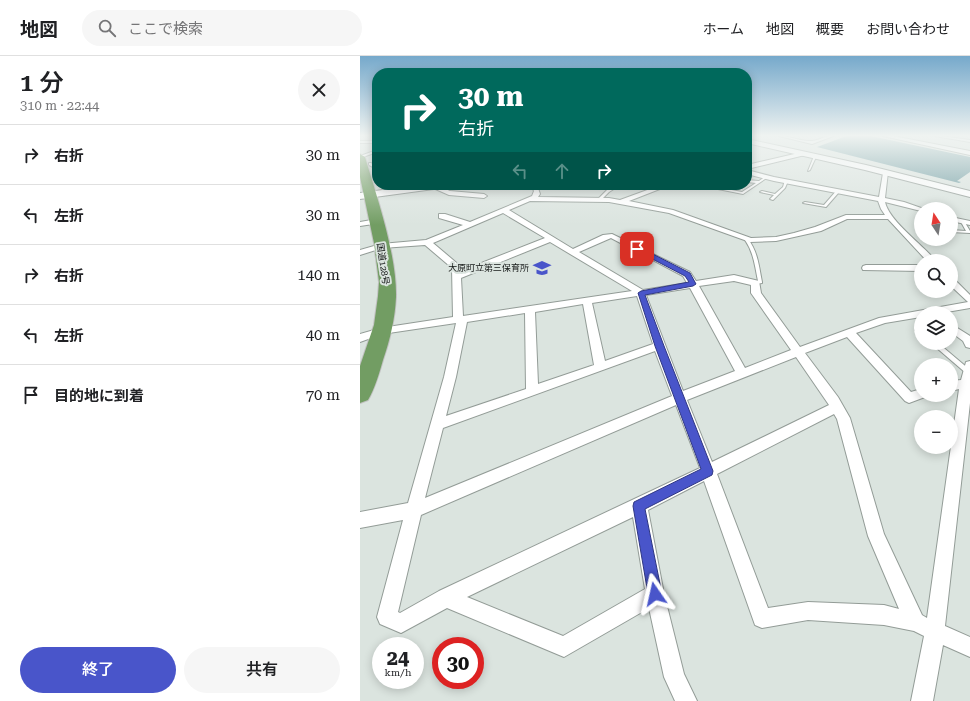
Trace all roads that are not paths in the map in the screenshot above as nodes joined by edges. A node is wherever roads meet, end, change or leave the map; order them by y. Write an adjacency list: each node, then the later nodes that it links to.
1 (365, 165): 22 (highway, 国道128号)
2 (811, 165): 4 (lane)
3 (851, 165): 6 (street)
4 (809, 170)
5 (752, 173): 7 (street)
6 (886, 173): 21 (street); 28 (street)
7 (766, 177): 9 (lane); 10 (street)
8 (752, 181): 9 (lane)
9 (758, 182): 11 (lane)
10 (786, 182): 19 (street); 23 (lane)
11 (752, 186)
12 (405, 190): 22 (street)
13 (444, 190): 24 (street)
14 (536, 190): 25 (street)
15 (610, 190): 26 (lane)
16 (653, 190): 29 (street)
17 (727, 190): 18 (lane)
18 (747, 190)
19 (838, 191): 28 (street); 30 (lane)
20 (762, 192): 23 (lane)
21 (970, 194)
22 (365, 195): 35 (highway, 国道128号)
23 (776, 195): 27 (lane)
24 (484, 196)
25 (529, 199): 26 (street); 32 (street)
26 (600, 199): 29 (street)
27 (772, 199)
28 (883, 200): 31 (street); 34 (street)
29 (621, 202): 41 (street)
30 (805, 203)
31 (914, 207)
32 (503, 210): 38 (street); 40 (street)
33 (442, 216): 38 (street)
34 (891, 217): 41 (street); 46 (street)
35 (376, 221): 37 (street); 43 (highway, 国道128号)
36 (967, 223): 39 (lane)
37 (360, 224)
38 (468, 224): 42 (street)
39 (958, 231)
40 (550, 239): 44 (street); 49 (street)
41 (747, 240): 50 (lane)
42 (427, 242): 43 (street); 49 (street)
43 (381, 246): 45 (street); 61 (highway, 国道128号)
44 (572, 252): 51 (street); 53 (street)
45 (360, 253)
46 (925, 254)
47 (866, 268): 48 (street)
48 (914, 268)
49 (457, 276): 60 (street)
50 (756, 283): 51 (street); 68 (street)
51 (693, 284): 53 (street); 70 (street)
52 (958, 288): 54 (street)
53 (641, 293): 55 (street); 66 (street)
54 (970, 300)
55 (587, 301): 58 (street); 69 (street)
56 (970, 305): 57 (street)
57 (958, 307)
58 (530, 309): 60 (street); 72 (street)
59 (914, 315): 62 (street)
60 (460, 320): 61 (street); 77 (street)
61 (381, 331): 64 (street); 73 (highway, 国道128号)
62 (849, 332): 68 (street); 74 (street)
63 (958, 332): 65 (street)
64 (360, 338)
65 (970, 344)
66 (660, 346): 69 (street); 75 (street)
67 (940, 350): 71 (lane)
68 (797, 351): 70 (street); 76 (street)
69 (600, 367): 72 (street)
70 (742, 373): 75 (street)
71 (964, 376): 85 (street)
72 (532, 392): 77 (street)
73 (360, 394)
74 (914, 396)
75 (680, 398): 78 (street); 80 (street)
76 (836, 407): 78 (street); 84 (street)
77 (437, 425): 80 (street)
78 (708, 471): 79 (street); 84 (street)
79 (639, 506): 82 (street); 83 (street)
80 (414, 510): 81 (street); 83 (street)
81 (360, 520)
82 (655, 594): 83 (street); 87 (street)
83 (446, 598)
84 (915, 622): 85 (street)
85 (935, 632): 86 (street); 88 (street)
86 (970, 647)
87 (686, 701)
88 (922, 701)

